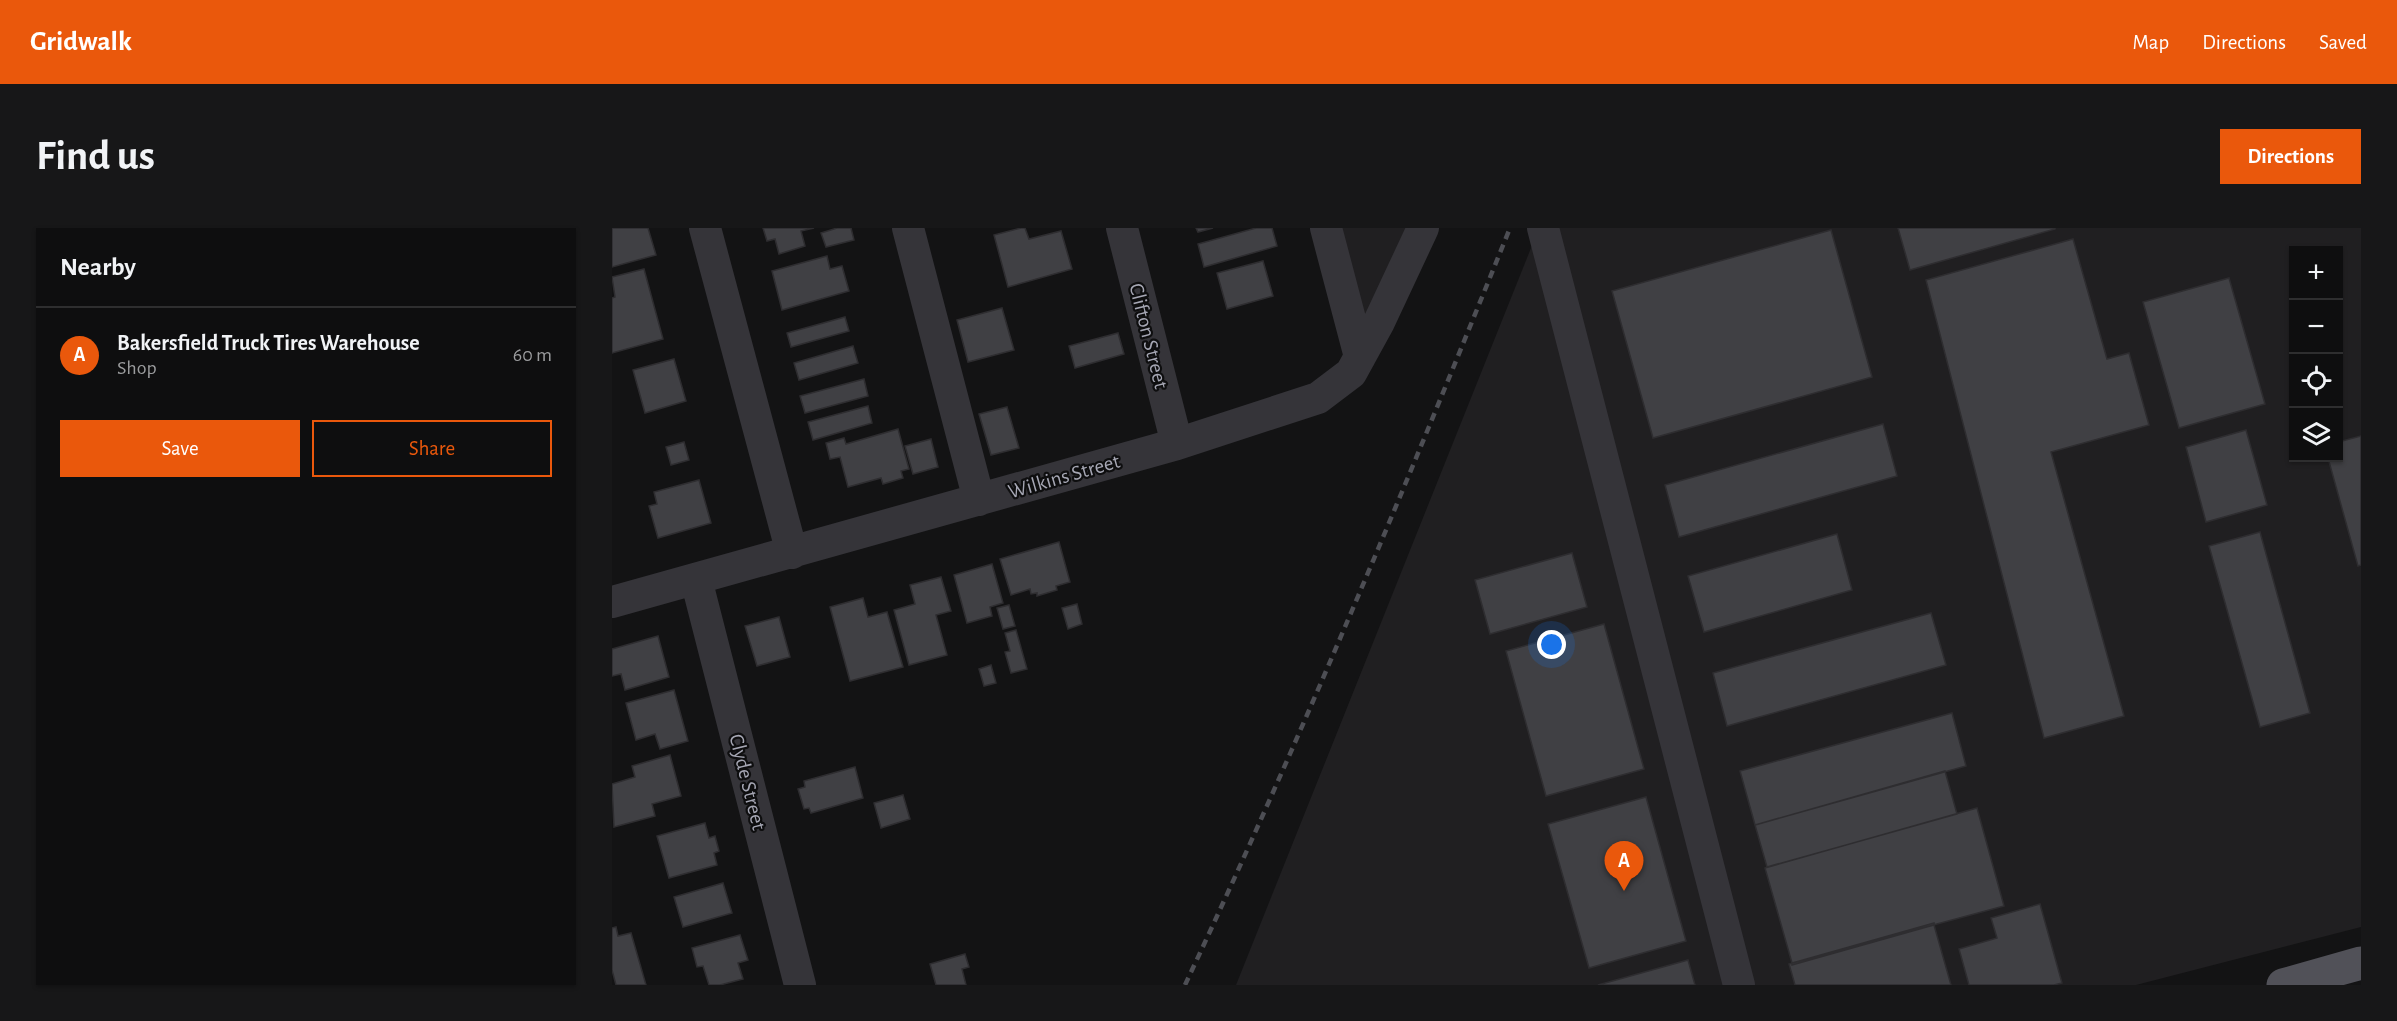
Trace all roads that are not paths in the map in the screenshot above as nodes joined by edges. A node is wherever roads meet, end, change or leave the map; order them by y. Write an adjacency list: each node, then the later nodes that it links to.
1 (705, 228): 10 (street)
2 (908, 228): 9 (street)
3 (1122, 228): 8 (street, Clifton Street)
4 (1326, 228): 7 (street)
5 (1423, 228): 7 (street, Wilkins Street)
6 (1543, 228): 15 (street)
7 (1360, 357): 8 (street, Wilkins Street)
8 (1177, 444): 9 (street, Wilkins Street)
9 (979, 500): 10 (street, Wilkins Street)
10 (792, 553): 11 (street, Wilkins Street)
11 (696, 579): 12 (street, Wilkins Street); 14 (street, Clyde Street)
12 (612, 602)
13 (2361, 963): 16 (main road)
14 (800, 985)
15 (1739, 985)
16 (2283, 985)

